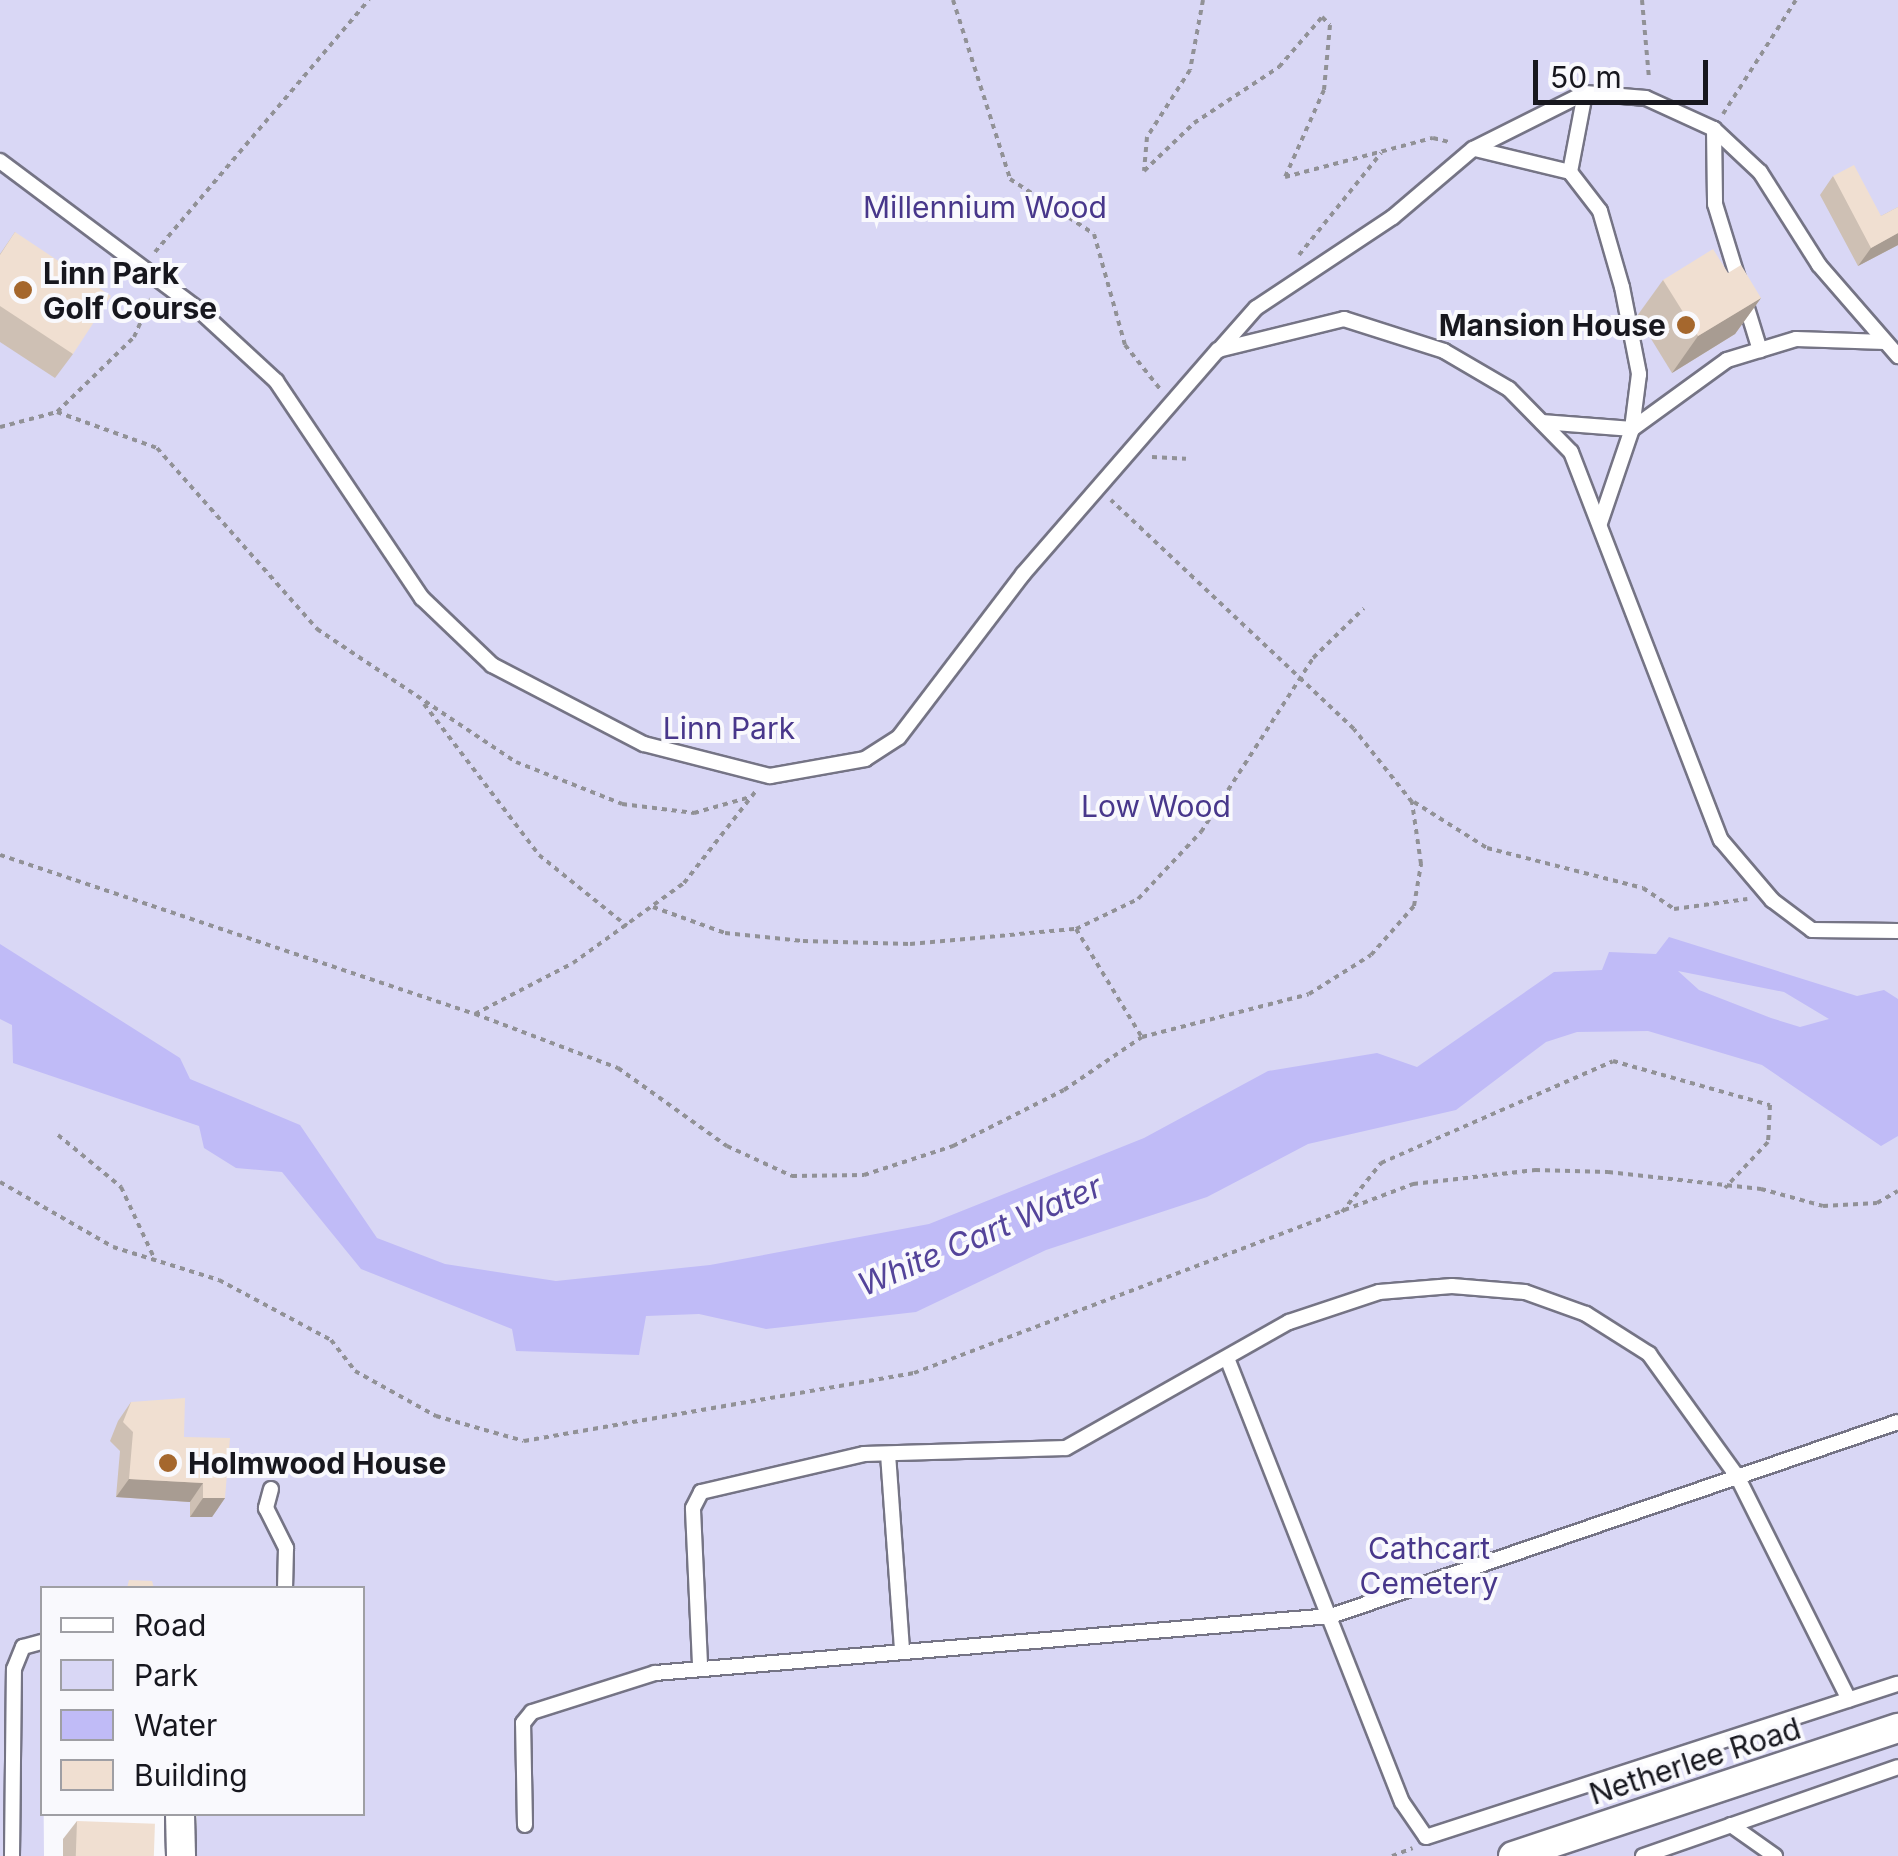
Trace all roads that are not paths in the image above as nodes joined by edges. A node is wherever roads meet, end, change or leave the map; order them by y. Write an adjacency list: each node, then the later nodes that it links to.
1 (1586, 93): 2 (lane); 3 (lane); 5 (lane)
2 (1714, 129): 6 (lane); 8 (lane)
3 (1473, 149): 5 (lane); 7 (lane)
4 (0, 161): 7 (lane)
5 (1570, 172): 11 (lane)
6 (1885, 342): 8 (lane); 9 (lane)
7 (1218, 350): 10 (lane)
8 (1760, 350): 11 (lane)
9 (1898, 356)
10 (1541, 422): 11 (lane); 12 (lane)
11 (1632, 429): 12 (lane)
12 (1600, 523): 13 (lane)
13 (1898, 931)
14 (1228, 1358): 16 (lane); 17 (lane); 20 (lane)
15 (1898, 1422): 17 (lane)
16 (888, 1454): 22 (lane); 23 (lane)
17 (1737, 1476): 20 (lane); 25 (lane)
18 (271, 1488): 19 (lane)
19 (286, 1586)
20 (1331, 1616): 22 (lane); 25 (lane)
21 (40, 1642): 31 (lane)
22 (902, 1649): 23 (lane)
23 (700, 1664): 29 (lane)
24 (1898, 1684): 25 (lane)
25 (1848, 1700)
26 (1898, 1728): 33 (street, Netherlee Road)
27 (1898, 1766): 30 (lane)
28 (180, 1816): 32 (street)
29 (525, 1824)
30 (1731, 1825): 34 (lane); 35 (lane)
31 (12, 1856)
32 (180, 1856)
33 (1513, 1856)
34 (1643, 1856)
35 (1775, 1856)

